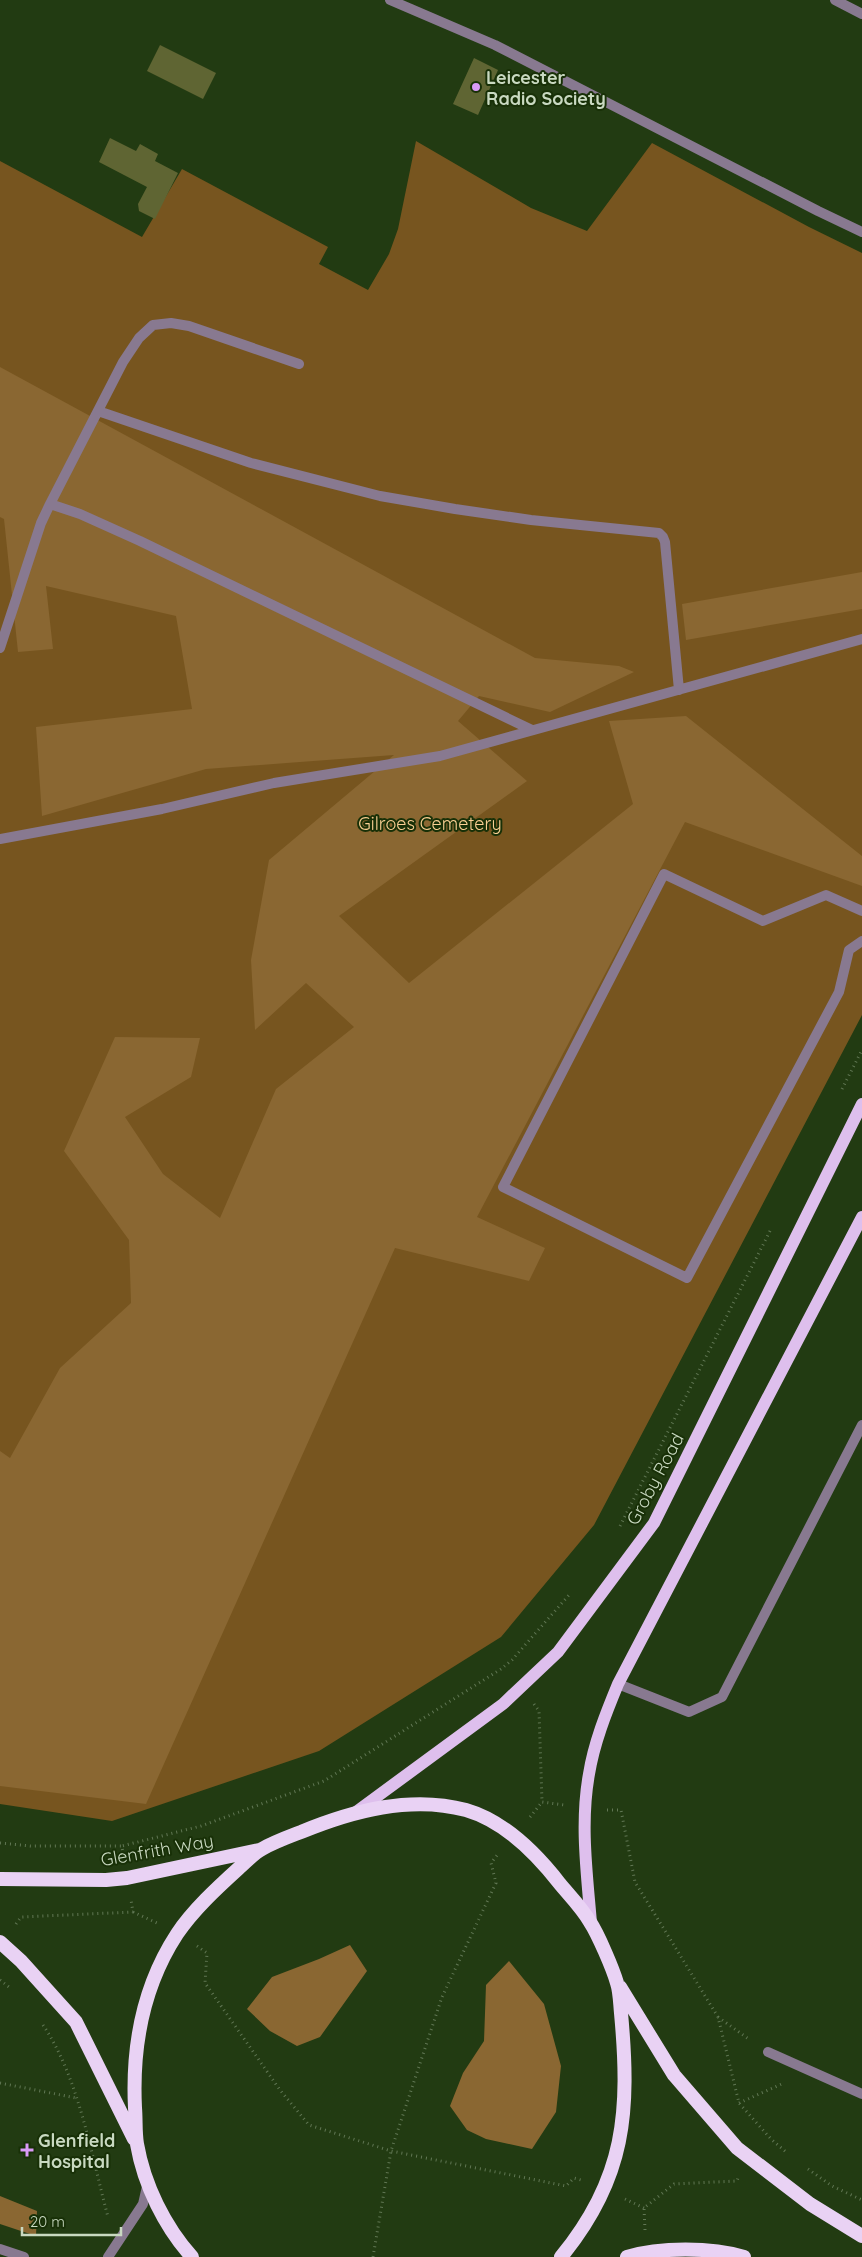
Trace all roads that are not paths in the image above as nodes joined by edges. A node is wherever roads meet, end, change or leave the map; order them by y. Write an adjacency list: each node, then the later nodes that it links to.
1 (390, 0): 4 (street)
2 (835, 0): 3 (street)
3 (862, 14)
4 (862, 232)
5 (299, 364): 6 (street)
6 (98, 411): 7 (street); 10 (street)
7 (50, 504): 9 (street); 11 (street)
8 (862, 639): 10 (street)
9 (0, 648)
10 (679, 690): 11 (street)
11 (532, 730): 12 (street)
12 (0, 839)
13 (862, 912): 14 (street)
14 (862, 941)
15 (862, 1104): 19 (main road, Groby Road)
16 (862, 1217): 18 (main road)
17 (862, 1425): 18 (street)
18 (618, 1684): 22 (main road)
19 (356, 1812): 20 (highway); 22 (highway)
20 (260, 1849): 21 (highway, Glenfrith Way); 27 (highway)
21 (0, 1879)
22 (591, 1923): 24 (highway)
23 (1, 1943): 27 (highway)
24 (618, 1984): 29 (highway); 34 (highway)
25 (768, 2052): 26 (street)
26 (862, 2094)
27 (137, 2144): 28 (highway)
28 (148, 2181): 32 (street); 33 (highway)
29 (862, 2236)
30 (0, 2249): 31 (street)
31 (24, 2257)
32 (108, 2257)
33 (192, 2257)
34 (560, 2257)
35 (627, 2257): 36 (highway)
36 (744, 2257)

